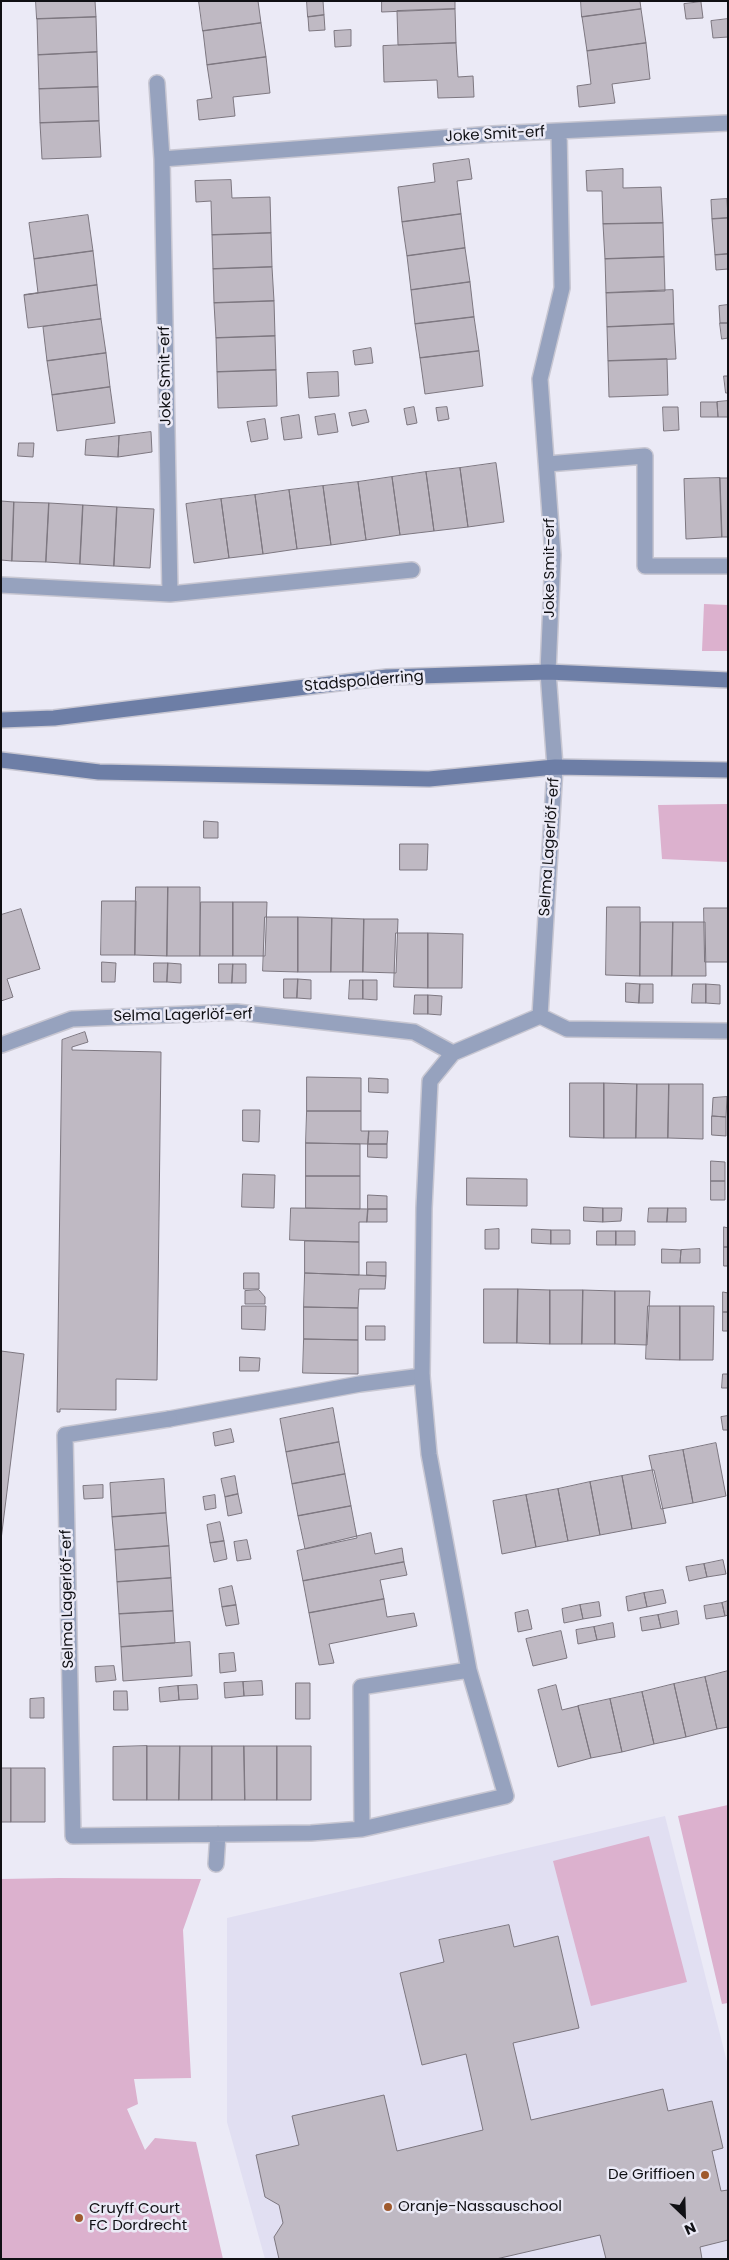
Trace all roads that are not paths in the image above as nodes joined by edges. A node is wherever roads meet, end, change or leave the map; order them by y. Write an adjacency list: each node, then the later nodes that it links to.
1 (157, 83): 4 (street, Joke Smit-erf)
2 (728, 123): 3 (street, Joke Smit-erf)
3 (559, 131): 4 (street, Joke Smit-erf); 5 (street, Joke Smit-erf)
4 (162, 159): 9 (street, Joke Smit-erf)
5 (547, 464): 6 (street); 10 (street, Joke Smit-erf)
6 (728, 566)
7 (412, 570): 9 (street)
8 (1, 585): 9 (street)
9 (170, 594)
10 (548, 672): 11 (street, Stadspolderring); 12 (street, Stadspolderring); 14 (street, Joke Smit-erf)
11 (728, 680)
12 (1, 720)
13 (1, 760): 14 (street)
14 (555, 767): 15 (street); 16 (street, Selma Lagerlöf-erf)
15 (728, 770)
16 (540, 1016): 17 (street); 19 (street, Selma Lagerlöf-erf)
17 (728, 1031)
18 (1, 1045): 19 (street, Selma Lagerlöf-erf)
19 (453, 1053): 20 (street, Selma Lagerlöf-erf)
20 (422, 1376): 21 (street, Selma Lagerlöf-erf); 23 (street, Selma Lagerlöf-erf)
21 (469, 1670): 22 (street); 22 (street, Selma Lagerlöf-erf)
22 (362, 1829): 23 (street, Selma Lagerlöf-erf)
23 (218, 1834): 24 (street)
24 (216, 1864)

